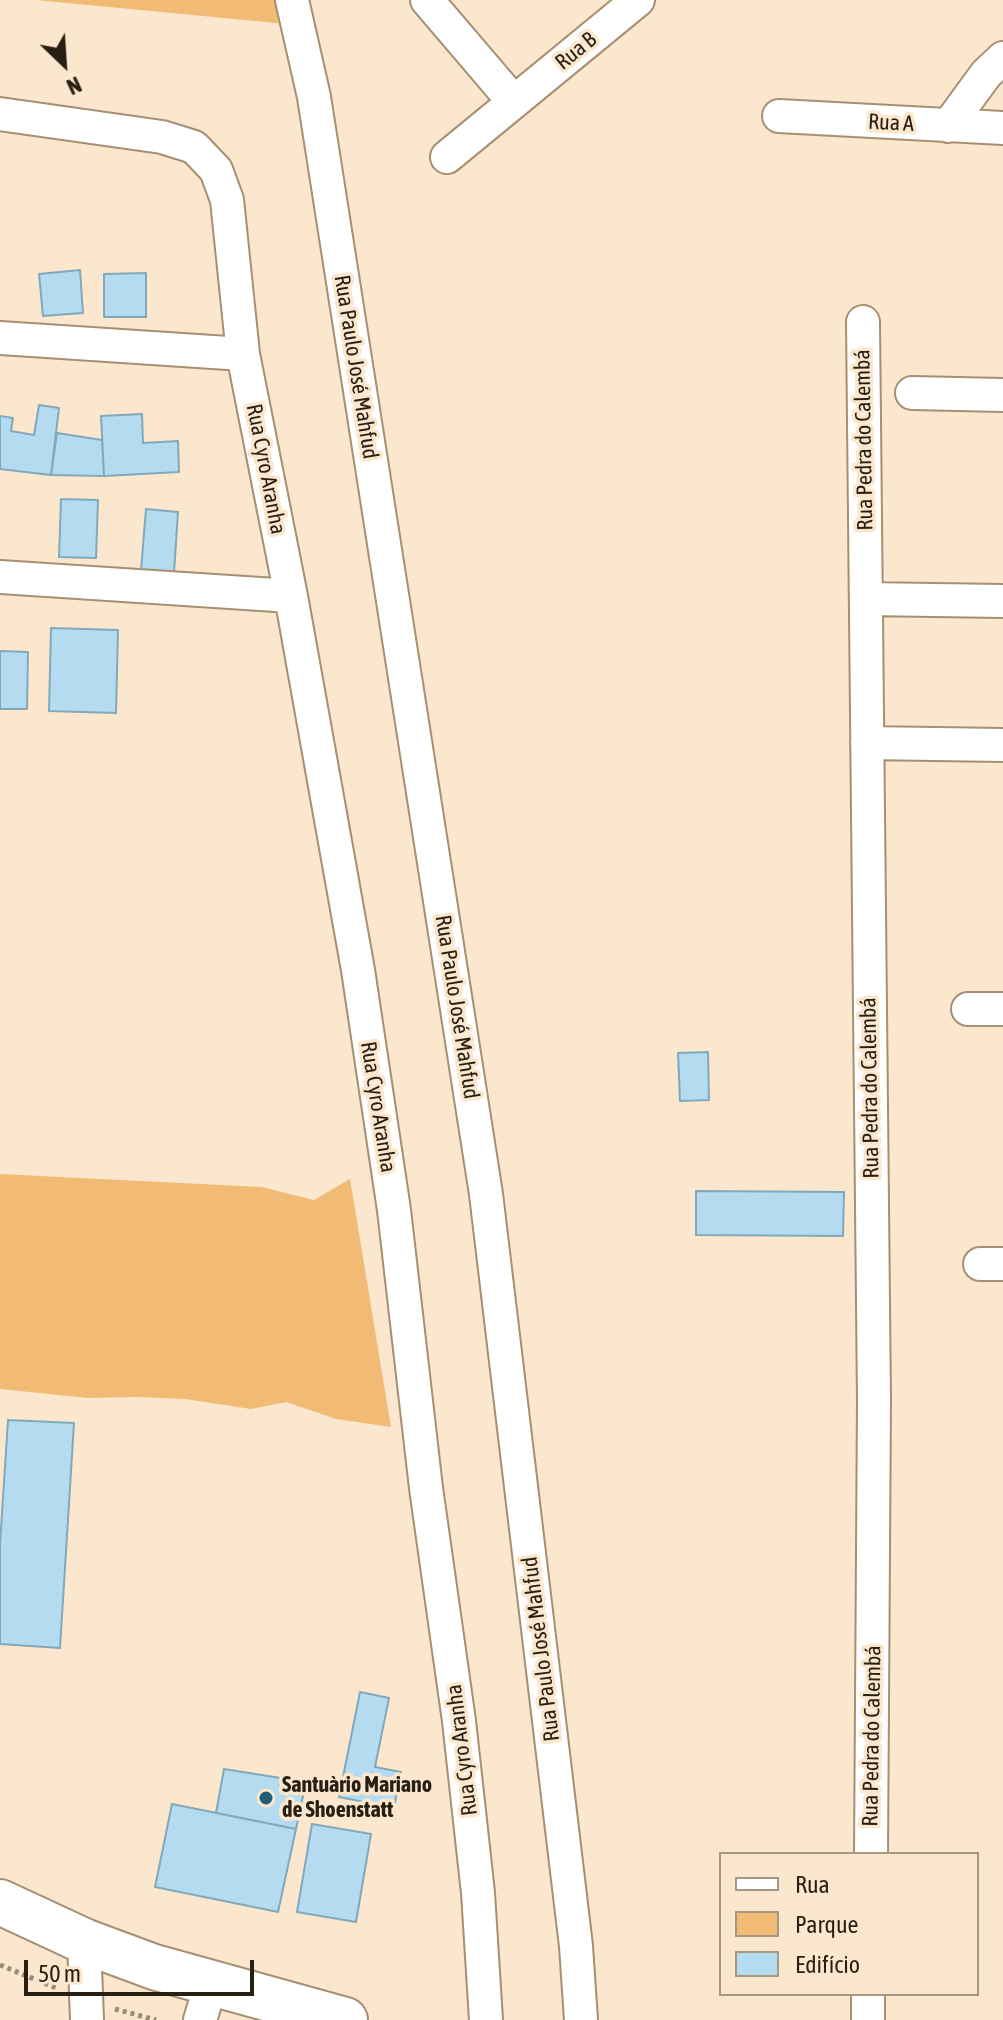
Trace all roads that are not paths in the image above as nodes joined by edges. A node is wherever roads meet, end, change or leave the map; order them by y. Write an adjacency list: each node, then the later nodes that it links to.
1 (292, 0): 32 (street, Rua Paulo José Mahfud)
2 (427, 0): 5 (street)
3 (638, 0): 5 (street, Rua B)
4 (1003, 58): 8 (street)
5 (514, 102): 10 (street, Rua B)
6 (0, 114): 13 (street, Rua Cyro Aranha)
7 (779, 116): 8 (street, Rua A)
8 (948, 126): 9 (street, Rua A)
9 (1003, 128)
10 (447, 157)
11 (863, 322): 18 (street, Rua Pedra do Calembá)
12 (0, 338): 13 (street)
13 (243, 354): 17 (street, Rua Cyro Aranha)
14 (912, 393): 15 (street)
15 (1003, 395)
16 (0, 577): 17 (street)
17 (291, 596): 31 (street, Rua Cyro Aranha)
18 (866, 599): 19 (street); 20 (street, Rua Pedra do Calembá)
19 (1003, 601)
20 (867, 743): 21 (street); 24 (street, Rua Pedra do Calembá)
21 (1003, 745)
22 (968, 1009): 23 (street)
23 (1003, 1009)
24 (871, 1852)
25 (0, 1902): 26 (main road)
26 (84, 1941): 28 (main road); 29 (street)
27 (868, 1996): 33 (street)
28 (205, 2002): 30 (main road)
29 (87, 2020)
30 (345, 2020)
31 (486, 2020)
32 (581, 2020)
33 (868, 2020)

